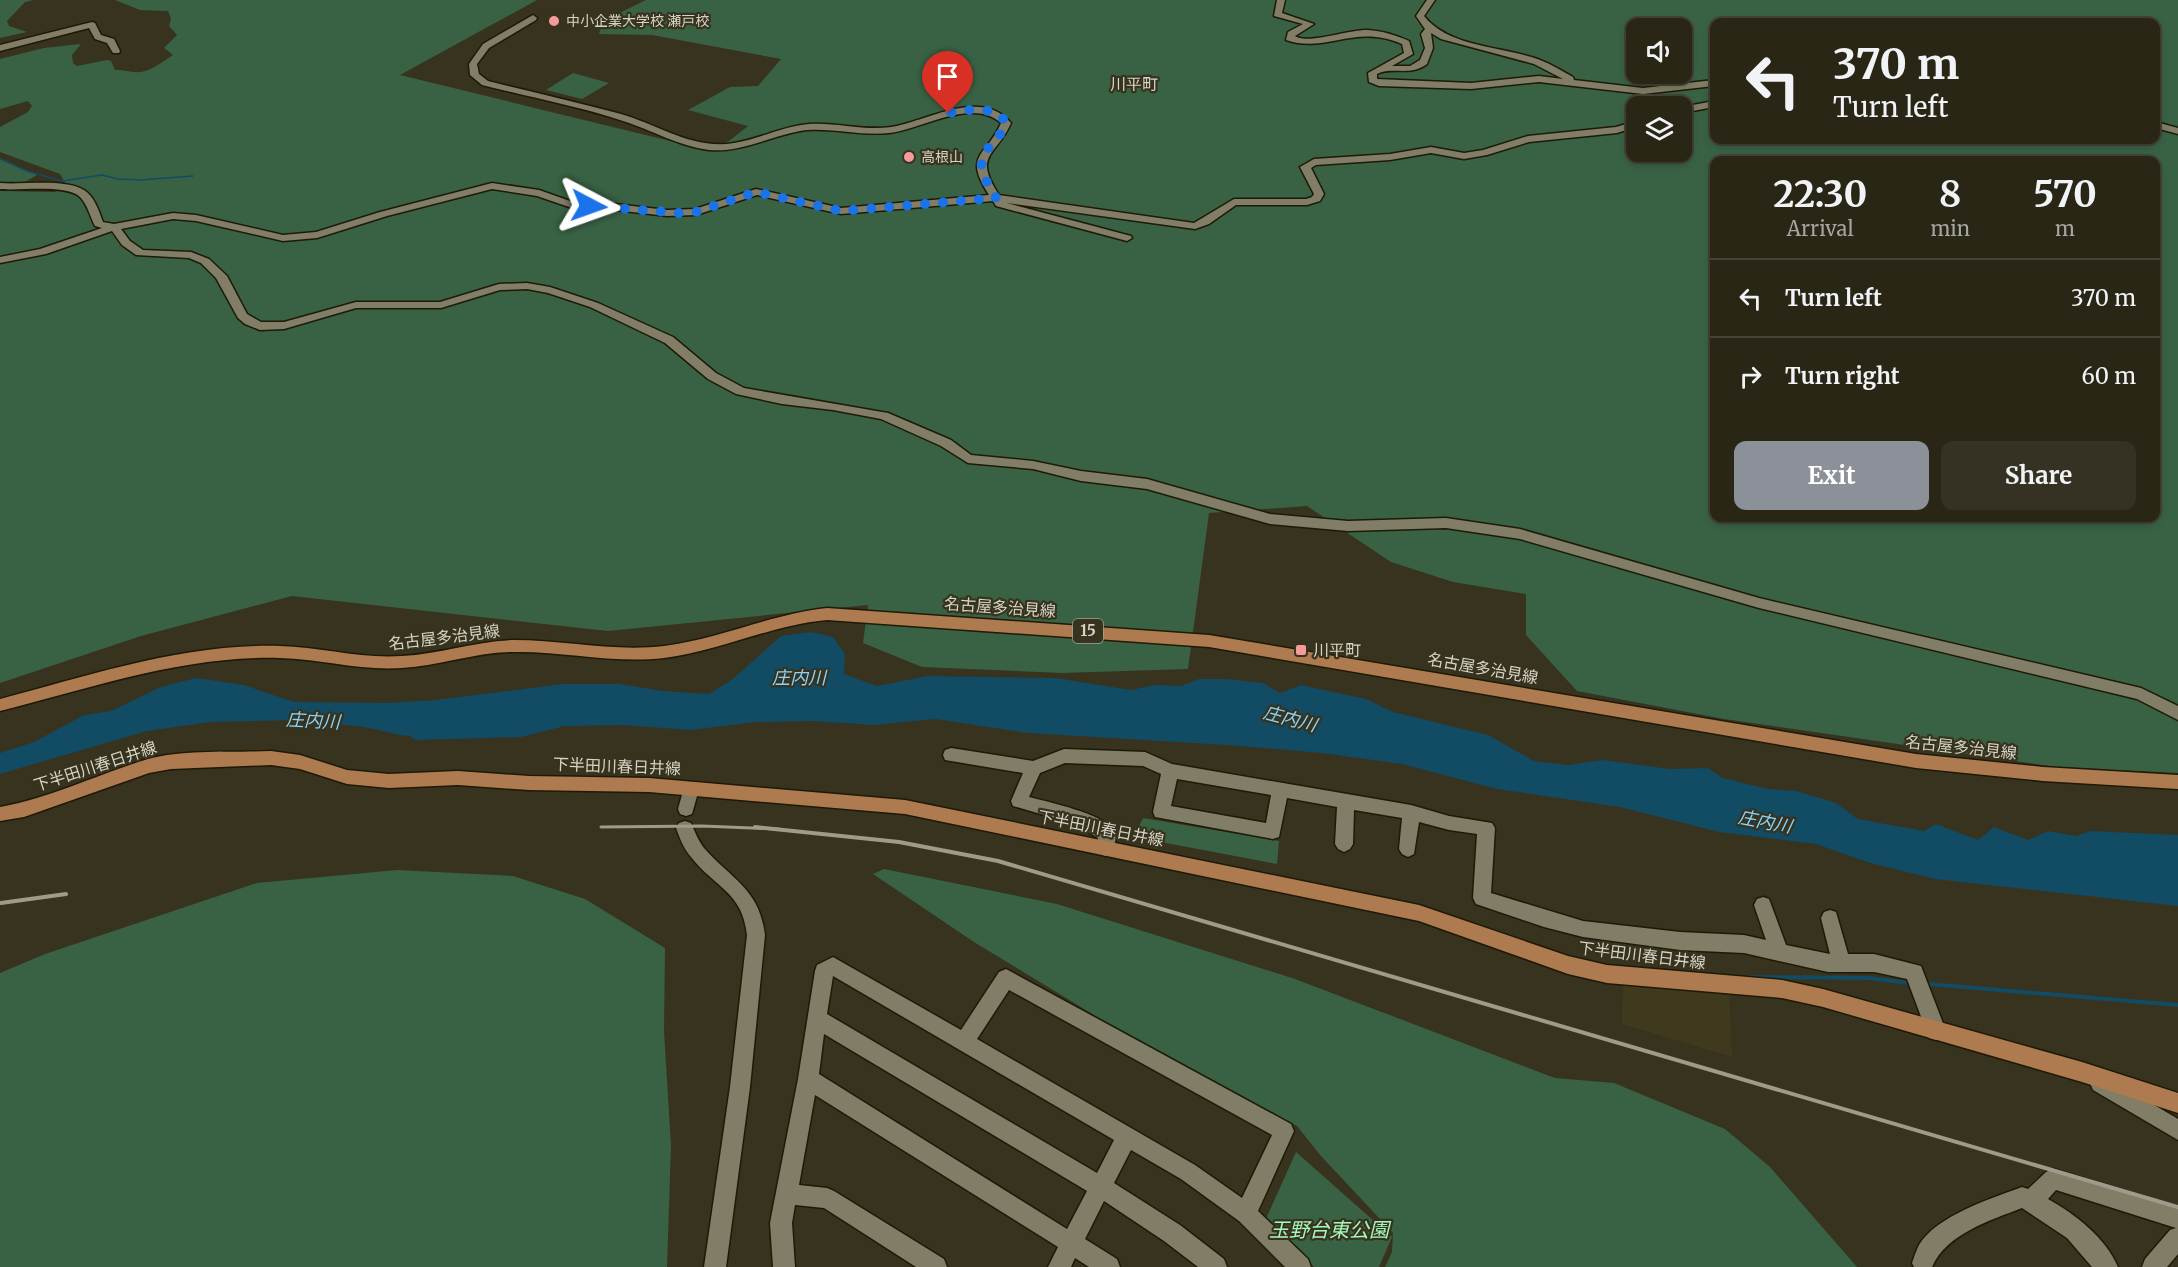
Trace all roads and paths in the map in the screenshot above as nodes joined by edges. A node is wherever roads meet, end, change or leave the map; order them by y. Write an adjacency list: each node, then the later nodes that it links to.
1 (1281, 0): 7 (street)
2 (1431, 0): 4 (street)
3 (533, 18): 18 (street)
4 (1430, 29): 7 (street); 8 (street)
5 (0, 48): 6 (street)
6 (116, 51)
7 (1382, 68): 8 (street)
8 (1578, 83): 10 (street)
9 (1710, 84): 10 (street)
10 (1704, 85): 11 (street)
11 (1710, 88)
12 (1710, 105): 13 (street)
13 (1692, 108)
14 (2160, 126): 16 (street)
15 (1626, 127): 18 (street)
16 (2178, 131)
17 (0, 186): 19 (street)
18 (996, 198): 19 (street); 20 (street)
19 (114, 227): 21 (street); 23 (street)
20 (1127, 238)
21 (0, 260)
22 (0, 705): 27 (main road, 名古屋多治見線 / 15)
23 (2178, 714)
24 (951, 755): 25 (street)
25 (1034, 768): 26 (street); 34 (street)
26 (1170, 771): 29 (street); 29 (street)
27 (2178, 782)
28 (691, 789): 32 (main road, 下半田川春日井線); 34 (main road, 下半田川春日井線); 56 (street)
29 (1280, 790): 30 (street)
30 (1346, 801): 31 (street); 33 (street)
31 (1411, 812): 35 (street); 38 (street)
32 (0, 814)
33 (1344, 844)
34 (1105, 848): 41 (main road, 下半田川春日井線)
35 (1408, 849)
36 (1763, 905): 38 (street)
37 (1830, 918): 39 (street)
38 (1780, 953): 39 (street)
39 (1841, 963): 41 (street)
40 (816, 1018): 42 (street); 44 (street); 48 (street)
41 (1936, 1031): 43 (main road, 下半田川春日井線)
42 (964, 1042): 47 (street); 51 (street)
43 (2082, 1072): 45 (main road, 下半田川春日井線); 46 (street)
44 (808, 1079): 49 (street); 54 (street)
45 (2178, 1103)
46 (2178, 1130)
47 (1127, 1136): 48 (street); 51 (street)
48 (1101, 1187): 54 (street); 61 (street)
49 (787, 1194): 57 (street); 58 (street)
50 (2030, 1201): 52 (street); 55 (street); 63 (street)
51 (1246, 1214): 62 (street)
52 (2178, 1218)
53 (2178, 1238): 64 (street)
54 (1072, 1243): 59 (street); 60 (street)
55 (1923, 1263)
56 (715, 1267)
57 (784, 1267)
58 (936, 1267)
59 (1059, 1267)
60 (1109, 1267)
61 (1216, 1267)
62 (1300, 1267)
63 (2107, 1267)
64 (2153, 1267)

